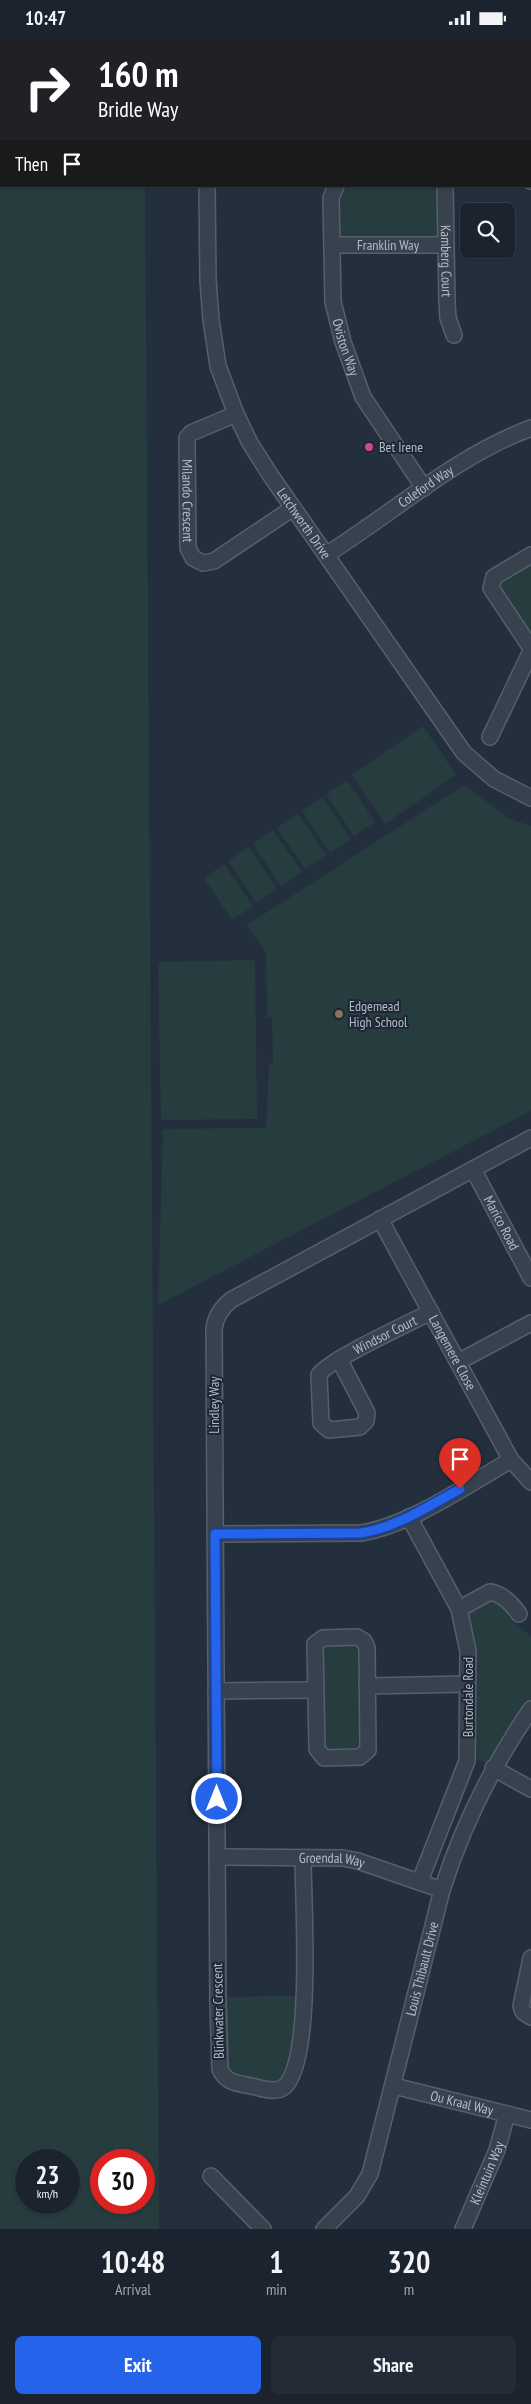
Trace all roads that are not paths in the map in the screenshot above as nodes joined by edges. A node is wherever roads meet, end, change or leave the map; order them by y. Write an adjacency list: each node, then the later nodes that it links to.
1 (207, 187): 7 (street, Letchworth Drive)
2 (336, 187): 4 (street, Oviston Way)
3 (445, 187): 5 (street, Kamberg Court)
4 (332, 245): 5 (street, Franklin Way); 9 (street, Oviston Way)
5 (444, 245): 6 (street, Kamberg Court)
6 (454, 335)
7 (236, 414): 10 (street, Letchworth Drive); 10 (street, Milando Crescent)
8 (531, 427): 9 (street, Coleford Way)
9 (424, 488): 11 (street, Coleford Way)
10 (293, 507): 11 (street, Letchworth Drive)
11 (326, 555): 15 (street, Letchworth Drive)
12 (531, 555): 13 (street)
13 (531, 649): 14 (street)
14 (490, 737)
15 (531, 798)
16 (531, 1138): 17 (street, Lindley Way)
17 (473, 1169): 18 (street, Lindley Way); 19 (street, Marico Road)
18 (380, 1219): 20 (street, Langemere Close); 27 (street, Lindley Way)
19 (531, 1277)
20 (431, 1312): 22 (street, Windsor Court); 23 (street, Langemere Close)
21 (531, 1323): 23 (street)
22 (339, 1359): 22 (street, Windsor Court)
23 (458, 1362): 24 (street, Langemere Close)
24 (511, 1460): 25 (street, Langemere Close); 26 (street)
25 (531, 1483)
26 (410, 1517): 27 (street); 28 (street, Burtondale Road)
27 (215, 1534): 33 (street, Lindley Way)
28 (459, 1609): 29 (street); 30 (street, Burtondale Road)
29 (519, 1614)
30 (467, 1684): 31 (street); 39 (street, Burtondale Road)
31 (367, 1686): 32 (street); 32 (street)
32 (315, 1690): 33 (street)
33 (216, 1691): 37 (street, Lindley Way)
34 (531, 1709): 35 (street, Louis Thibault Drive)
35 (493, 1768): 36 (street); 40 (street, Louis Thibault Drive)
36 (531, 1789)
37 (217, 1857): 38 (street, Groendal Way); 38 (street, Blinkwater Crescent)
38 (303, 1858): 39 (street, Groendal Way)
39 (420, 1881): 40 (street, Groendal Way)
40 (442, 1890): 43 (street, Louis Thibault Drive)
41 (531, 1957): 42 (street)
42 (531, 2017)
43 (394, 2086): 44 (street, Ou Kraal Way); 48 (street, Louis Thibault Drive)
44 (507, 2114): 45 (street, Ou Kraal Way); 49 (street, Kleintuin Way)
45 (531, 2120)
46 (211, 2176): 47 (street)
47 (263, 2229)
48 (324, 2229)
49 (463, 2229)

